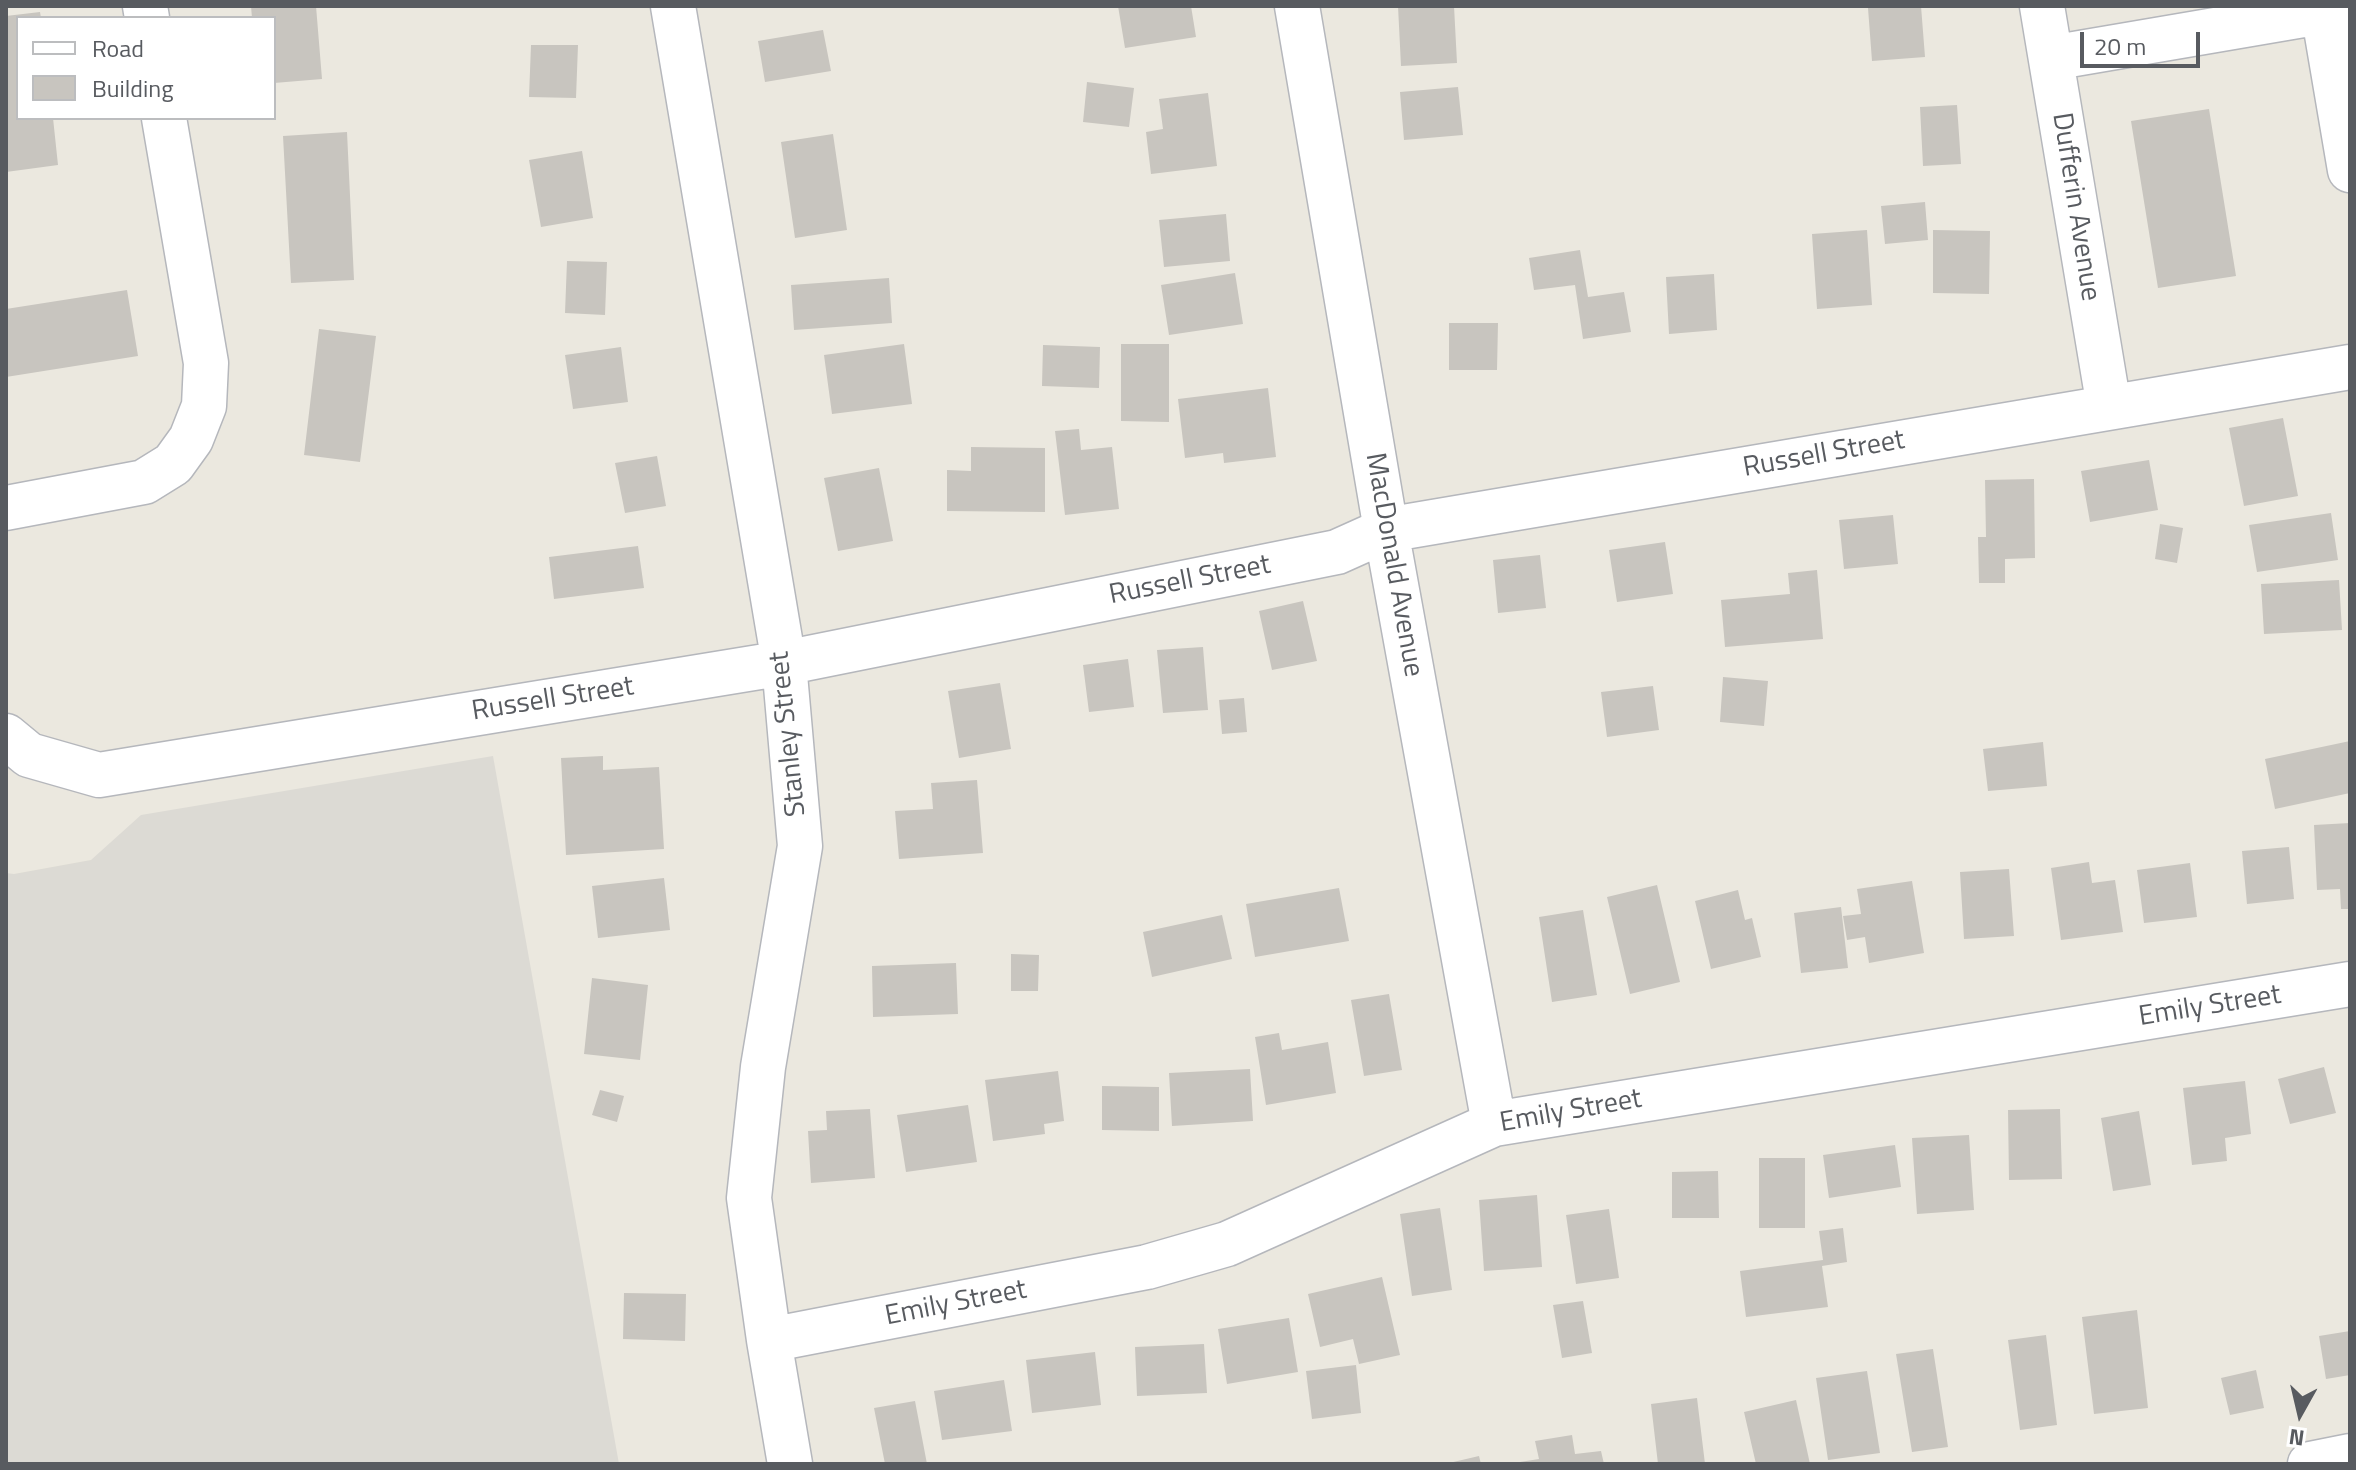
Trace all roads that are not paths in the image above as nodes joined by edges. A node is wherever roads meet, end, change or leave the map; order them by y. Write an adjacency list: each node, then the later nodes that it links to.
1 (673, 6): 12 (street, Stanley Street)
2 (1297, 6): 11 (street, MacDonald Avenue)
3 (2042, 6): 5 (street, Dufferin Avenue)
4 (2337, 9): 5 (street); 7 (street)
5 (2051, 58): 9 (street, Dufferin Avenue)
6 (164, 120): 10 (street)
7 (2350, 170)
8 (2350, 367): 9 (street, Russell Street)
9 (2109, 407): 11 (street, Russell Street)
10 (6, 508)
11 (1386, 530): 12 (street, Russell Street); 15 (street, MacDonald Avenue)
12 (784, 663): 13 (street, Russell Street); 16 (street, Stanley Street)
13 (17, 745)
14 (2350, 984): 15 (street, Emily Street)
15 (1494, 1124): 16 (street, Emily Street)
16 (769, 1340): 18 (street, Stanley Street)
17 (2350, 1456): 19 (street)
18 (790, 1464)
19 (2310, 1464)

